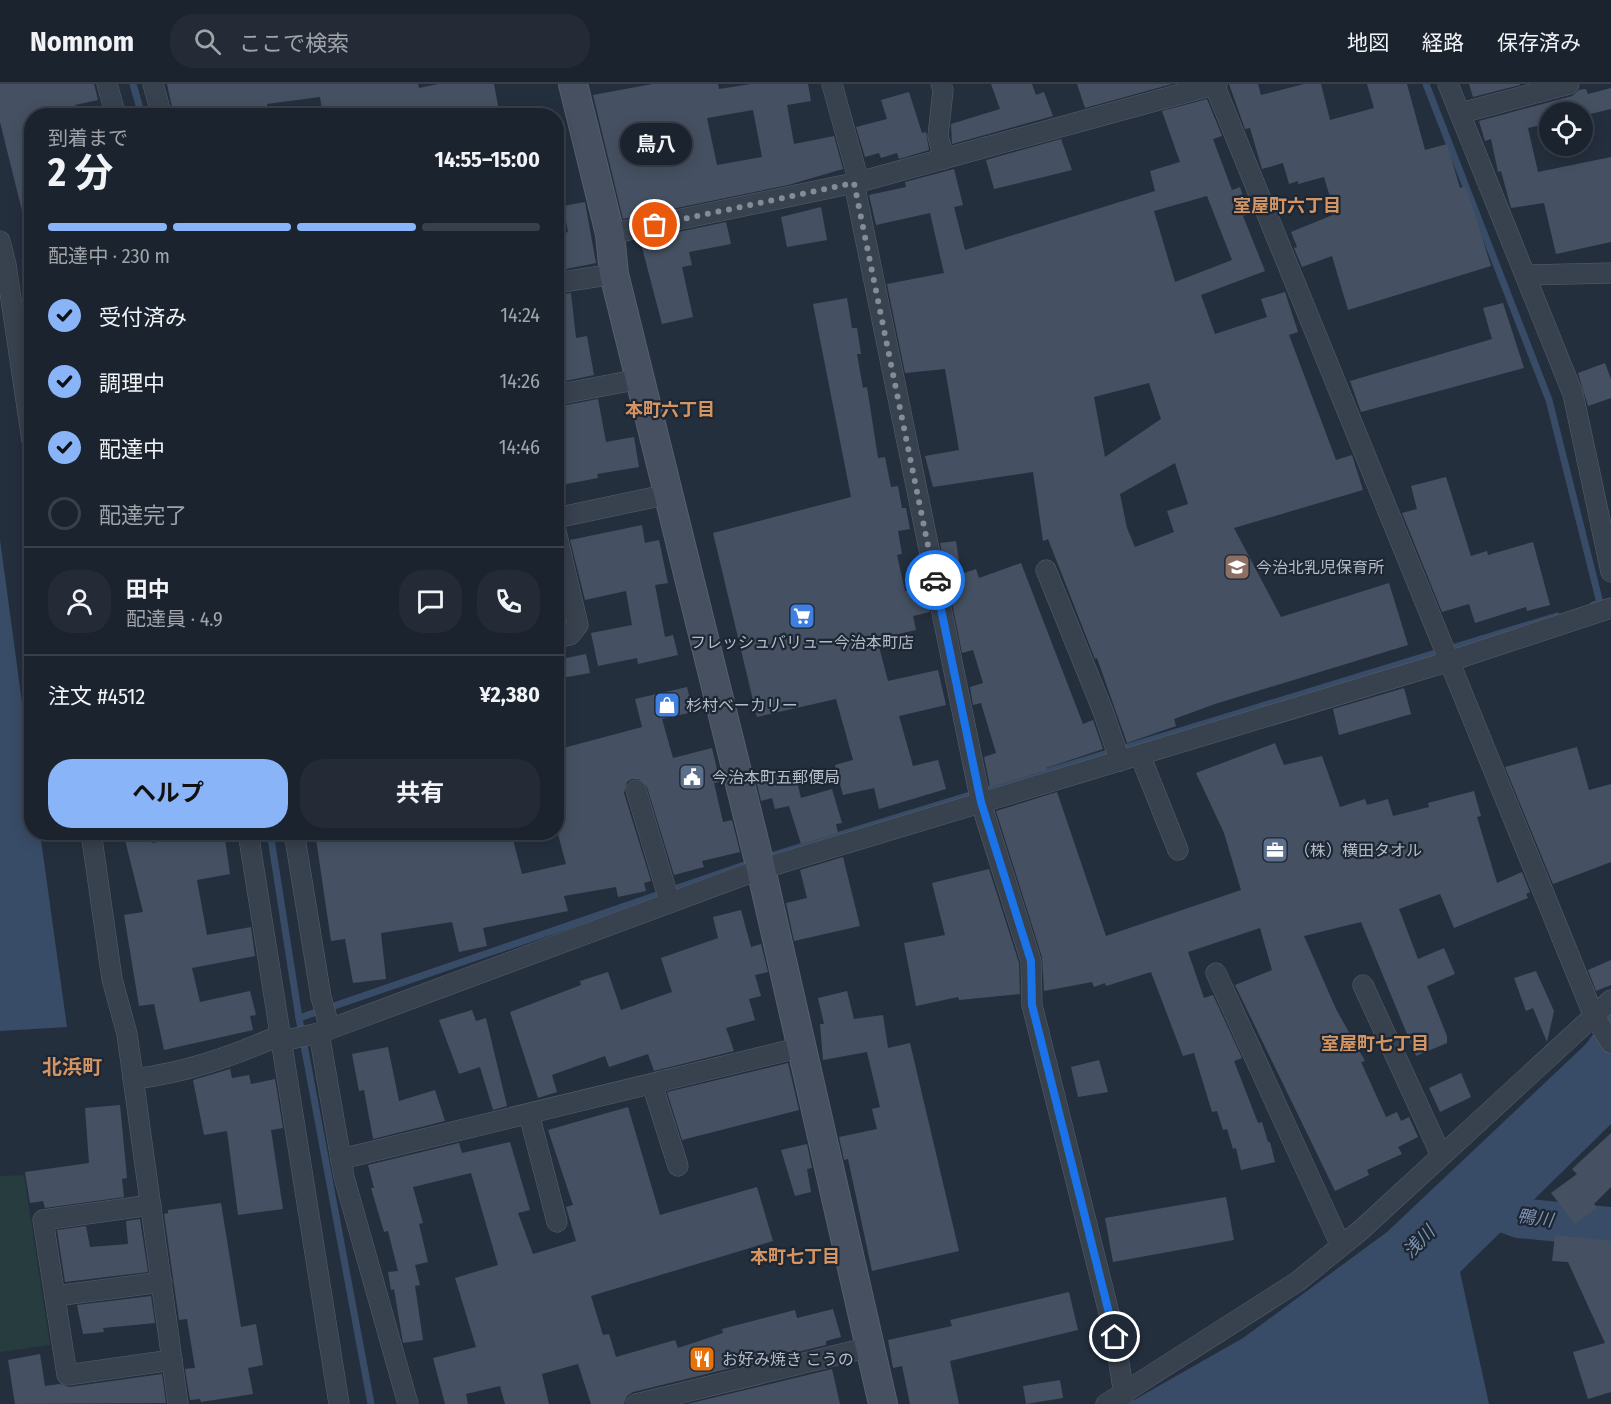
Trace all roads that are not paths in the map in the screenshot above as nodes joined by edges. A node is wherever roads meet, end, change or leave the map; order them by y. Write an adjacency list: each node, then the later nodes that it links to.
1 (107, 84): 9 (street)
2 (153, 84): 10 (street)
3 (573, 84): 14 (street)
4 (832, 84): 13 (street)
5 (941, 84): 12 (street)
6 (1215, 84): 12 (street); 30 (street)
7 (1448, 84): 11 (street)
8 (1569, 84): 11 (street)
9 (114, 108)
10 (160, 108)
11 (1461, 113): 18 (street)
12 (944, 159): 13 (street)
13 (856, 183): 14 (street); 34 (street)
14 (610, 234): 17 (street)
15 (0, 241): 21 (street)
16 (1611, 273): 18 (street)
17 (614, 274): 19 (street); 20 (street)
18 (1527, 275): 27 (street)
19 (564, 282)
20 (640, 379): 22 (street); 23 (street)
21 (24, 387)
22 (564, 393)
23 (669, 494): 24 (street); 39 (street)
24 (564, 516)
25 (564, 565): 29 (street)
26 (1046, 570): 32 (street)
27 (1611, 572)
28 (1611, 608): 30 (street)
29 (564, 636)
30 (1447, 662): 31 (street); 44 (street)
31 (1140, 755): 32 (street); 38 (street)
32 (1120, 761): 34 (street)
33 (636, 790): 40 (street)
34 (981, 802): 39 (street); 62 (street)
35 (92, 840): 49 (street)
36 (249, 840): 46 (street)
37 (295, 840): 45 (street)
38 (1178, 850)
39 (761, 869): 40 (street); 48 (street)
40 (670, 903): 45 (street)
41 (1216, 973): 57 (street)
42 (1363, 985): 52 (street)
43 (1611, 1000): 44 (street)
44 (1596, 1021): 47 (street); 52 (street)
45 (322, 1032): 46 (street); 53 (street)
46 (284, 1039): 49 (street); 64 (street)
47 (1611, 1043)
48 (802, 1047): 50 (street); 60 (street)
49 (133, 1079): 55 (street)
50 (652, 1084): 51 (street); 54 (street)
51 (529, 1114): 53 (street); 56 (street)
52 (1441, 1155): 57 (street)
53 (341, 1160): 65 (street)
54 (678, 1166)
55 (151, 1205): 58 (street); 59 (street)
56 (557, 1222)
57 (1341, 1246): 62 (street)
58 (162, 1282): 59 (street); 61 (street)
59 (56, 1296): 61 (street)
60 (870, 1347): 66 (street); 67 (street)
61 (172, 1360): 63 (street)
62 (1124, 1395): 68 (street)
63 (178, 1404)
64 (339, 1404)
65 (408, 1404)
66 (636, 1404)
67 (883, 1404)
68 (1106, 1404)

